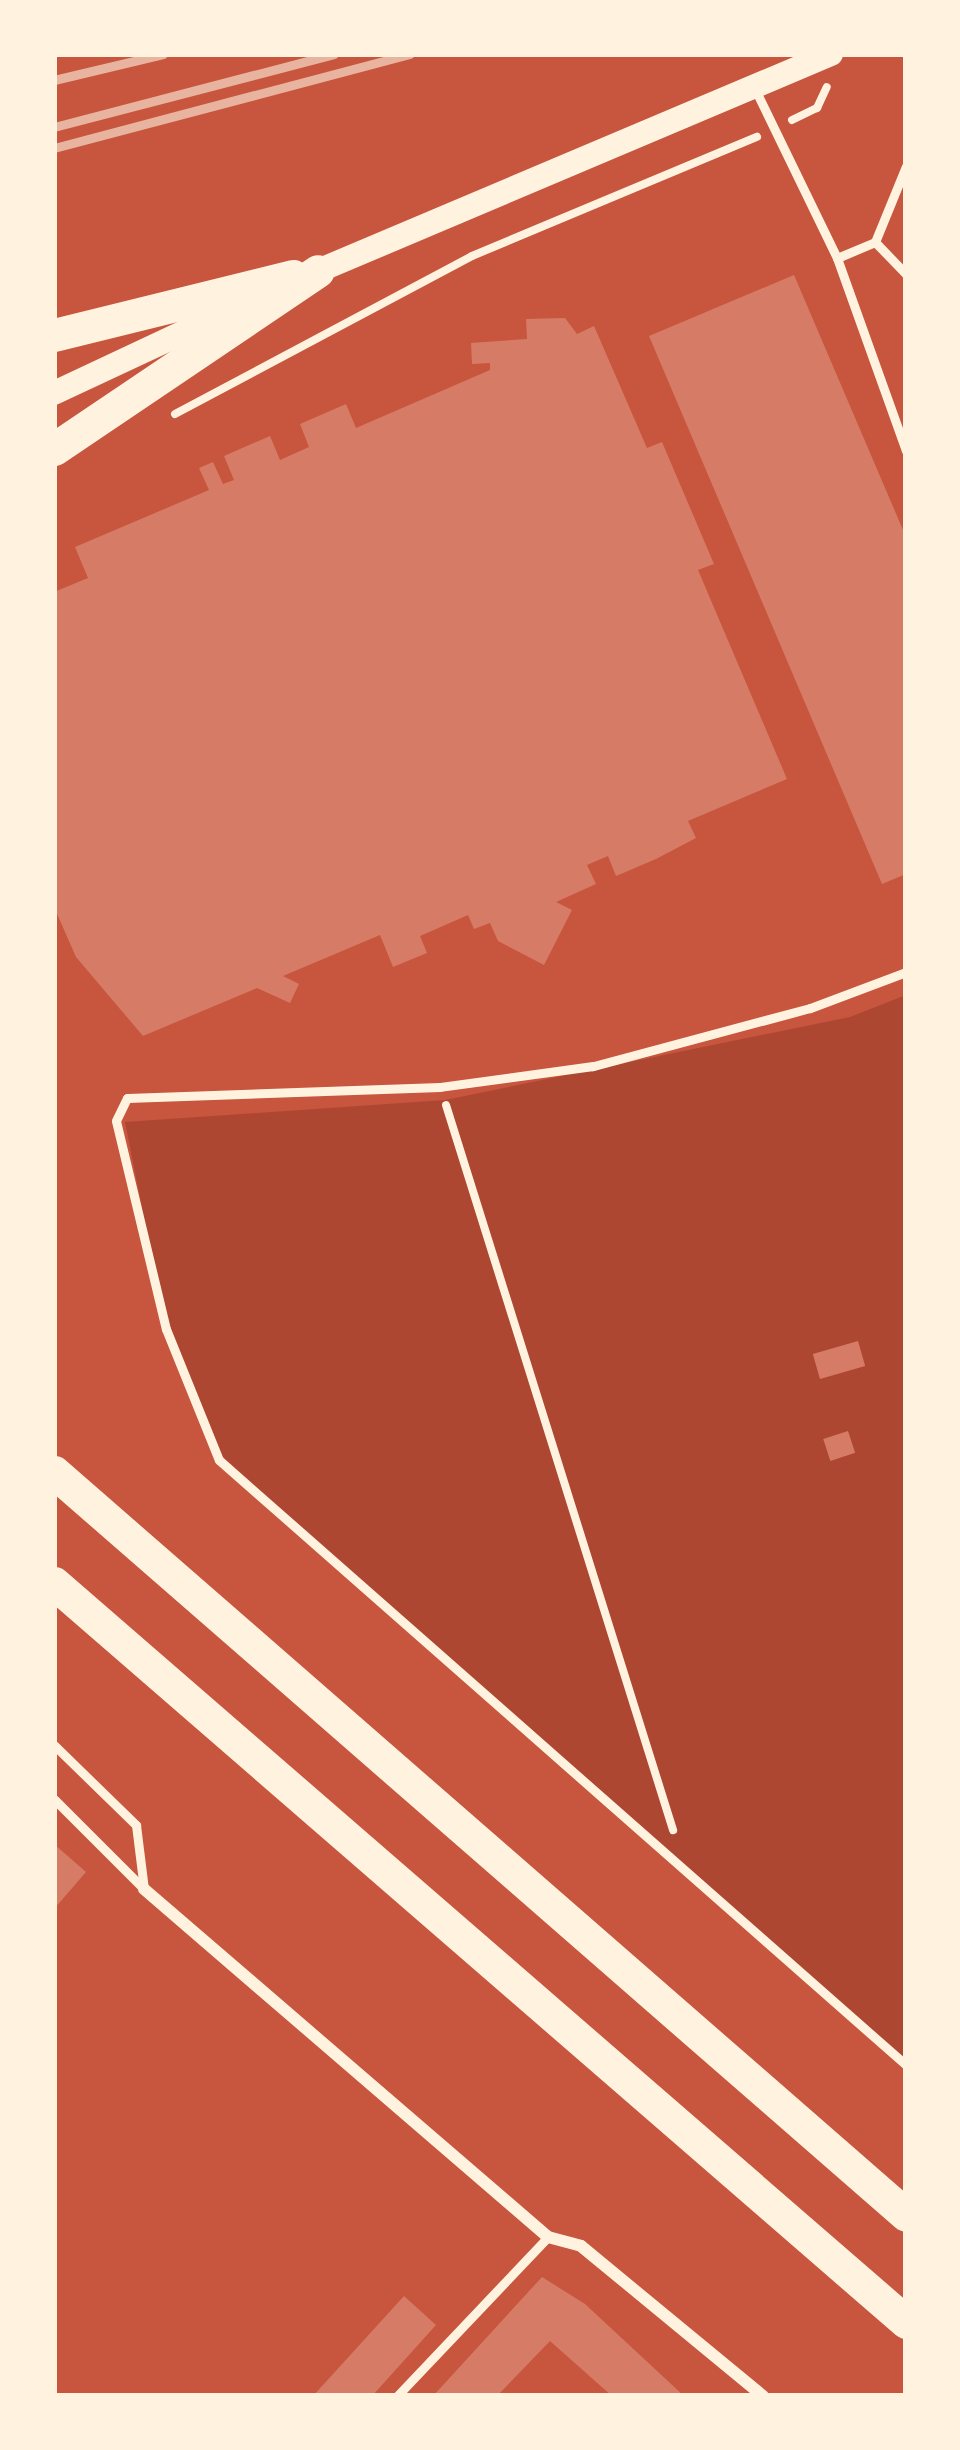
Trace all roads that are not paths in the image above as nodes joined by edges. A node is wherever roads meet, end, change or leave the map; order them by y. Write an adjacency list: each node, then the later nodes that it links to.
1 (833, 63): 2 (main road)
2 (754, 88): 5 (lane); 6 (main road)
3 (906, 166): 4 (lane)
4 (875, 242): 5 (lane); 7 (lane)
5 (837, 257): 11 (lane)
6 (318, 271): 8 (highway); 9 (main road); 10 (highway)
7 (906, 274)
8 (54, 335)
9 (54, 393)
10 (54, 449)
11 (906, 451)
12 (906, 973): 18 (lane)
13 (54, 1472): 19 (highway)
14 (54, 1583): 21 (highway)
15 (54, 1745): 17 (lane)
16 (54, 1799): 17 (lane)
17 (144, 1889): 20 (street)
18 (906, 2065)
19 (906, 2215)
20 (548, 2237): 22 (lane); 23 (street)
21 (906, 2322)
22 (398, 2396)
23 (764, 2396)

